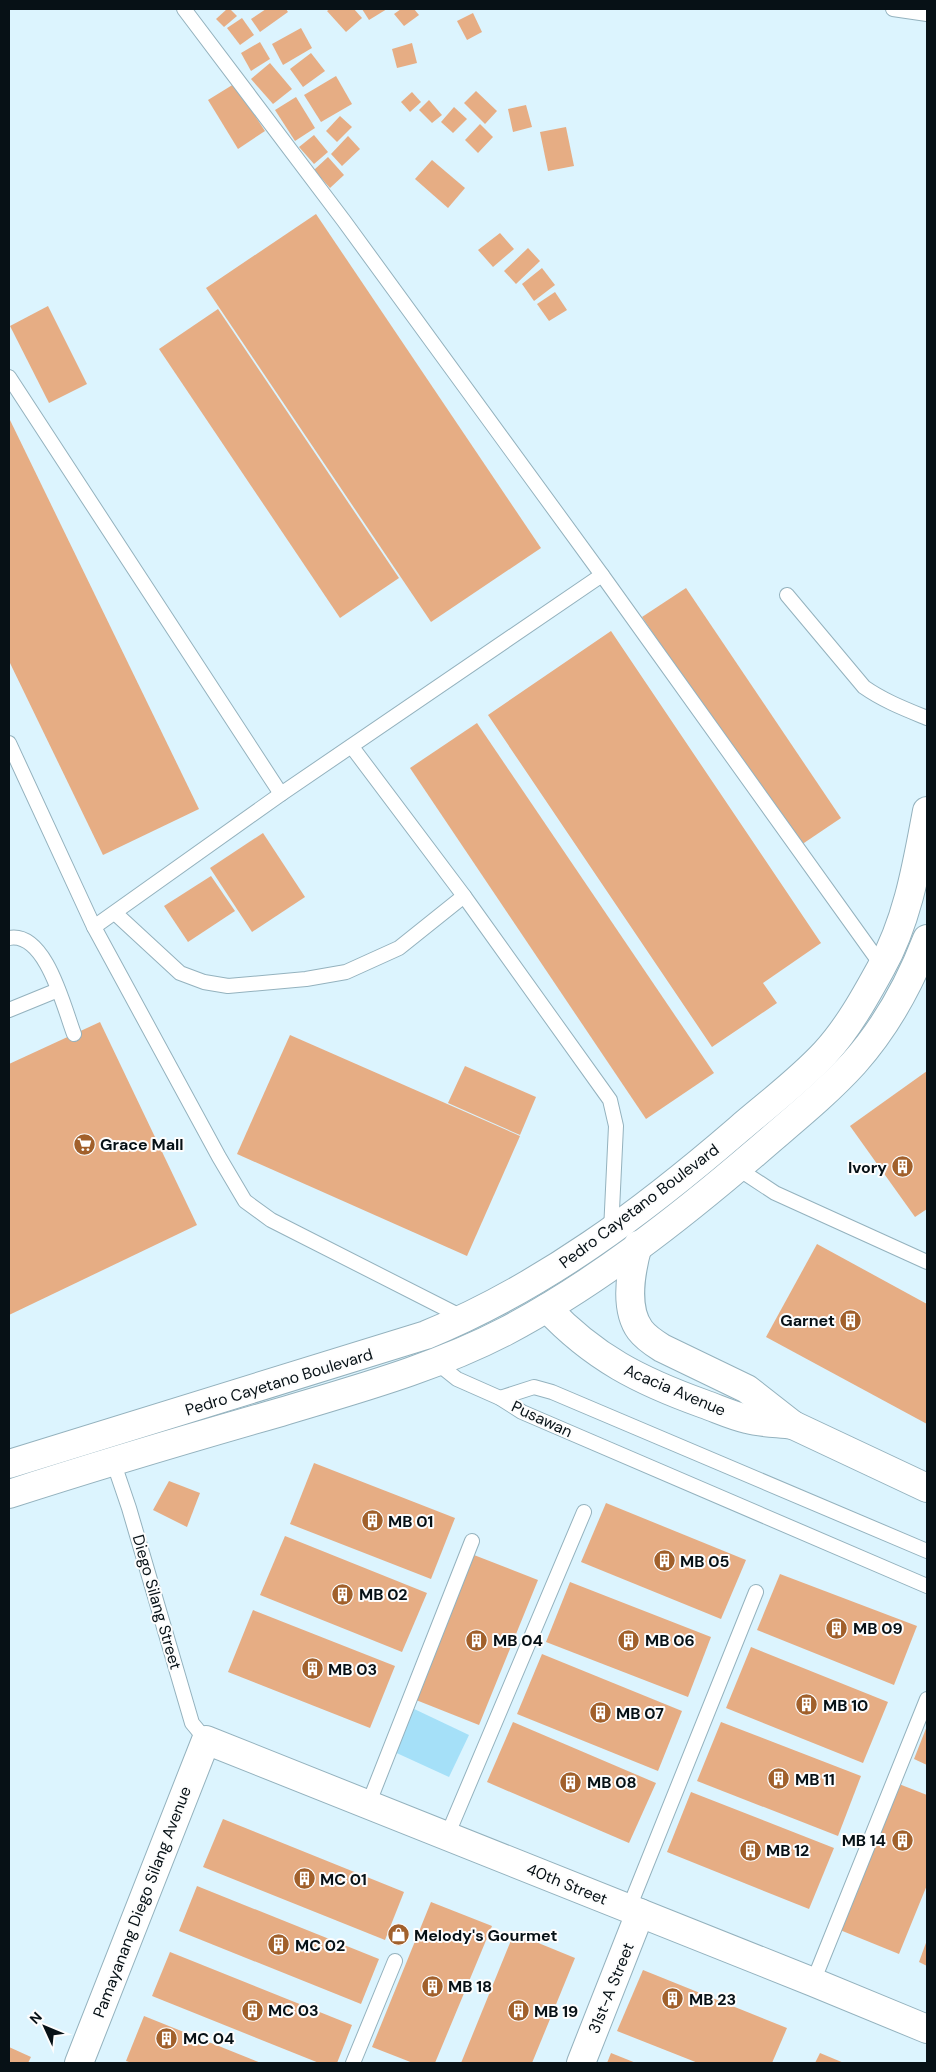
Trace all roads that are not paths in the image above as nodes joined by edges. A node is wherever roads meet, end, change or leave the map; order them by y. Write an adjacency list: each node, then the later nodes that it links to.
1 (184, 9): 5 (lane)
2 (892, 9): 3 (lane)
3 (927, 14)
4 (9, 378): 10 (lane)
5 (602, 575): 9 (lane); 17 (lane)
6 (787, 595): 7 (lane)
7 (927, 718)
8 (9, 743): 14 (lane)
9 (352, 747): 10 (lane); 12 (lane)
10 (281, 794): 13 (lane)
11 (927, 811): 17 (main road, Pedro Cayetano Boulevard)
12 (464, 896): 13 (lane); 22 (lane)
13 (115, 912): 14 (lane)
14 (94, 927): 26 (lane)
15 (9, 938): 18 (lane)
16 (927, 939): 21 (main road, Pedro Cayetano Boulevard)
17 (882, 966): 22 (main road, Pedro Cayetano Boulevard)
18 (58, 990): 19 (lane); 20 (lane)
19 (9, 1010)
20 (74, 1034)
21 (737, 1168): 23 (main road, Pedro Cayetano Boulevard); 24 (lane)
22 (611, 1231): 26 (main road, Pedro Cayetano Boulevard)
23 (638, 1245): 25 (main road, Pedro Cayetano Boulevard); 29 (main road, Acacia Avenue)
24 (927, 1262)
25 (546, 1308): 27 (main road, Pedro Cayetano Boulevard); 29 (main road, Acacia Avenue)
26 (466, 1319): 31 (main road, Pedro Cayetano Boulevard)
27 (437, 1363): 28 (lane); 30 (main road, Pedro Cayetano Boulevard)
28 (500, 1398): 36 (lane, Pusawan); 37 (lane, Pusawan)
29 (793, 1425): 32 (main road, Acacia Avenue)
30 (113, 1461): 33 (main road, Pedro Cayetano Boulevard); 40 (lane, Diego Silang Street)
31 (9, 1464)
32 (927, 1488)
33 (9, 1494)
34 (584, 1512): 42 (lane)
35 (472, 1542): 41 (lane)
36 (927, 1551)
37 (927, 1586)
38 (756, 1592): 43 (lane)
39 (927, 1700): 45 (lane)
40 (206, 1740): 41 (main road, 40th Street); 47 (main road, Pamayanang Diego Silang Avenue)
41 (368, 1805): 42 (main road, 40th Street)
42 (447, 1836): 43 (main road, 40th Street)
43 (635, 1911): 45 (main road, 40th Street); 49 (main road, 31st-A Street)
44 (395, 1961): 48 (lane)
45 (813, 1982): 46 (main road, 40th Street)
46 (927, 2030)
47 (79, 2063)
48 (354, 2063)
49 (581, 2063)

